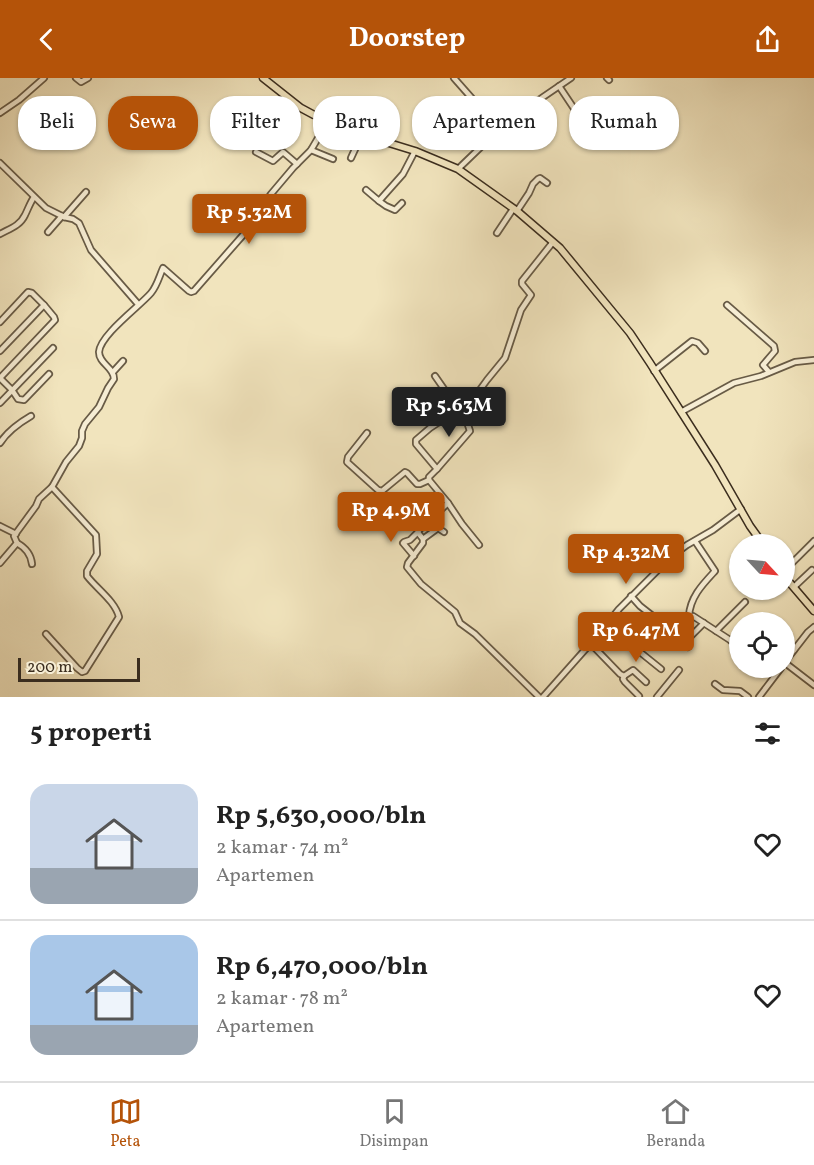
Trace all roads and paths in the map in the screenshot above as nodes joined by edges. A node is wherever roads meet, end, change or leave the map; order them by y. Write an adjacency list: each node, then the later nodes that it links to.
1 (44, 78): 12 (street)
2 (76, 78): 3 (street)
3 (88, 78)
4 (263, 78): 13 (main road)
5 (454, 78): 9 (street)
6 (571, 78): 7 (street)
7 (563, 80): 8 (street)
8 (559, 86): 10 (street); 11 (street)
9 (470, 96)
10 (544, 96)
11 (569, 101)
12 (0, 113)
13 (313, 114)
14 (400, 146): 19 (main road)
15 (313, 147): 16 (street)
16 (311, 150): 22 (street); 24 (street)
17 (356, 150): 21 (street)
18 (477, 150): 26 (street)
19 (415, 151): 26 (main road); 32 (street)
20 (256, 152): 24 (street)
21 (351, 158)
22 (333, 159)
23 (0, 163): 25 (street)
24 (297, 164): 40 (street)
25 (6, 169): 27 (street); 31 (street)
26 (458, 169): 34 (main road)
27 (0, 175)
28 (547, 183): 34 (street)
29 (366, 190): 32 (street)
30 (86, 192): 35 (street)
31 (34, 197): 35 (street); 38 (street)
32 (379, 201): 33 (street)
33 (402, 203)
34 (515, 210): 37 (street); 39 (main road)
35 (63, 216): 36 (street); 40 (street)
36 (48, 232)
37 (497, 232)
38 (0, 234)
39 (553, 242): 49 (main road); 57 (street)
40 (138, 304): 50 (street)
41 (44, 305): 43 (street); 45 (street); 54 (street)
42 (727, 305): 51 (street)
43 (0, 322)
44 (53, 348): 55 (street)
45 (0, 351)
46 (705, 351): 49 (street)
47 (814, 360): 51 (street)
48 (123, 361): 50 (street)
49 (654, 371): 58 (main road)
50 (113, 372): 64 (street)
51 (769, 372): 58 (street)
52 (49, 374): 55 (street)
53 (435, 376): 57 (street)
54 (0, 378): 55 (street)
55 (12, 390): 56 (street)
56 (0, 403)
57 (460, 408): 62 (street); 62 (street)
58 (681, 412): 66 (main road)
59 (31, 416): 61 (street)
60 (367, 433): 63 (street)
61 (0, 443)
62 (437, 469): 63 (street)
63 (429, 480): 65 (street)
64 (52, 487): 70 (street); 94 (street)
65 (448, 502): 68 (street); 76 (street)
66 (740, 510): 71 (main road); 73 (street)
67 (0, 526): 70 (street)
68 (418, 532): 72 (street); 77 (street)
69 (444, 532): 72 (street)
70 (16, 534): 75 (street)
71 (756, 534)
72 (423, 539): 77 (street)
73 (695, 541): 84 (street); 87 (street)
74 (814, 541): 78 (street)
75 (17, 543): 79 (street); 80 (street)
76 (479, 545)
77 (414, 556): 110 (street)
78 (795, 561)
79 (0, 563)
80 (32, 564)
81 (812, 570): 83 (street)
82 (795, 586): 86 (main road)
83 (795, 586): 86 (main road)
84 (631, 596): 89 (street); 93 (street)
85 (745, 602): 92 (street)
86 (814, 609)
87 (689, 616): 88 (street); 90 (street)
88 (704, 623): 90 (street); 92 (street)
89 (606, 626): 96 (street); 98 (street)
90 (679, 626): 93 (street)
91 (814, 627): 100 (street)
92 (716, 631): 97 (street)
93 (673, 633): 99 (street)
94 (46, 634)
95 (630, 634): 96 (street)
96 (625, 640): 101 (street)
97 (729, 641)
98 (591, 644): 104 (street); 110 (street)
99 (688, 647)
100 (795, 649)
101 (661, 669)
102 (679, 670): 111 (street)
103 (795, 671): 108 (street)
104 (624, 676): 106 (street); 109 (street)
105 (773, 678): 113 (street)
106 (646, 682)
107 (715, 684): 112 (street)
108 (814, 685)
109 (639, 696)
110 (541, 697)
111 (657, 697)
112 (748, 697)
113 (759, 697)

